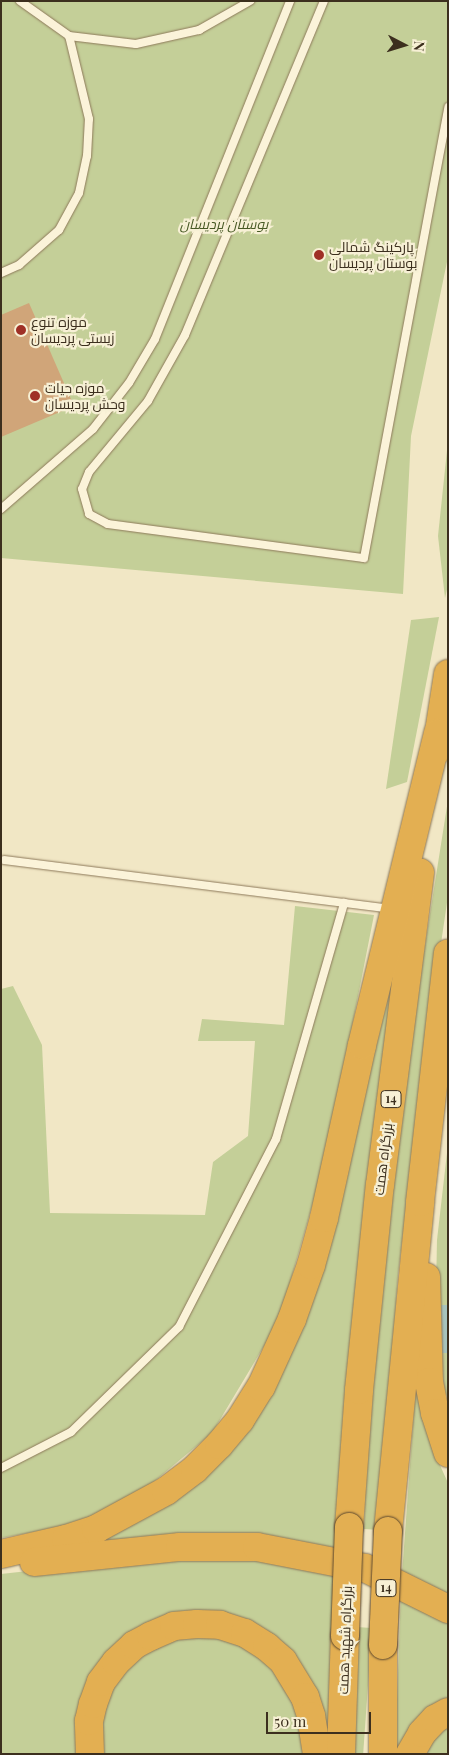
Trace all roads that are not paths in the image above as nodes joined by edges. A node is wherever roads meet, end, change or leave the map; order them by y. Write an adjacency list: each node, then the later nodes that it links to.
1 (20, 1): 5 (lane)
2 (250, 1): 5 (lane)
3 (290, 1): 8 (lane)
4 (324, 1): 6 (lane)
5 (69, 36): 7 (lane)
6 (448, 107)
7 (1, 273)
8 (1, 509)
9 (448, 674): 10 (highway, بزرگراه همت / 14)
10 (438, 733): 13 (highway); 18 (highway, بزرگراه همت / 14)
11 (4, 860): 12 (lane)
12 (344, 903): 13 (lane); 17 (lane)
13 (395, 909): 19 (highway)
14 (448, 954): 15 (highway, 14)
15 (420, 1202): 16 (highway); 26 (highway, 14, bridge)
16 (448, 1453)
17 (1, 1468)
18 (349, 1527): 25 (highway, بزرگراه شهید همت / 14, bridge)
19 (1, 1554)
20 (1, 1565): 21 (highway)
21 (448, 1608)
22 (448, 1712): 27 (highway)
23 (90, 1754): 24 (highway)
24 (317, 1754)
25 (341, 1754)
26 (383, 1754)
27 (410, 1754)

